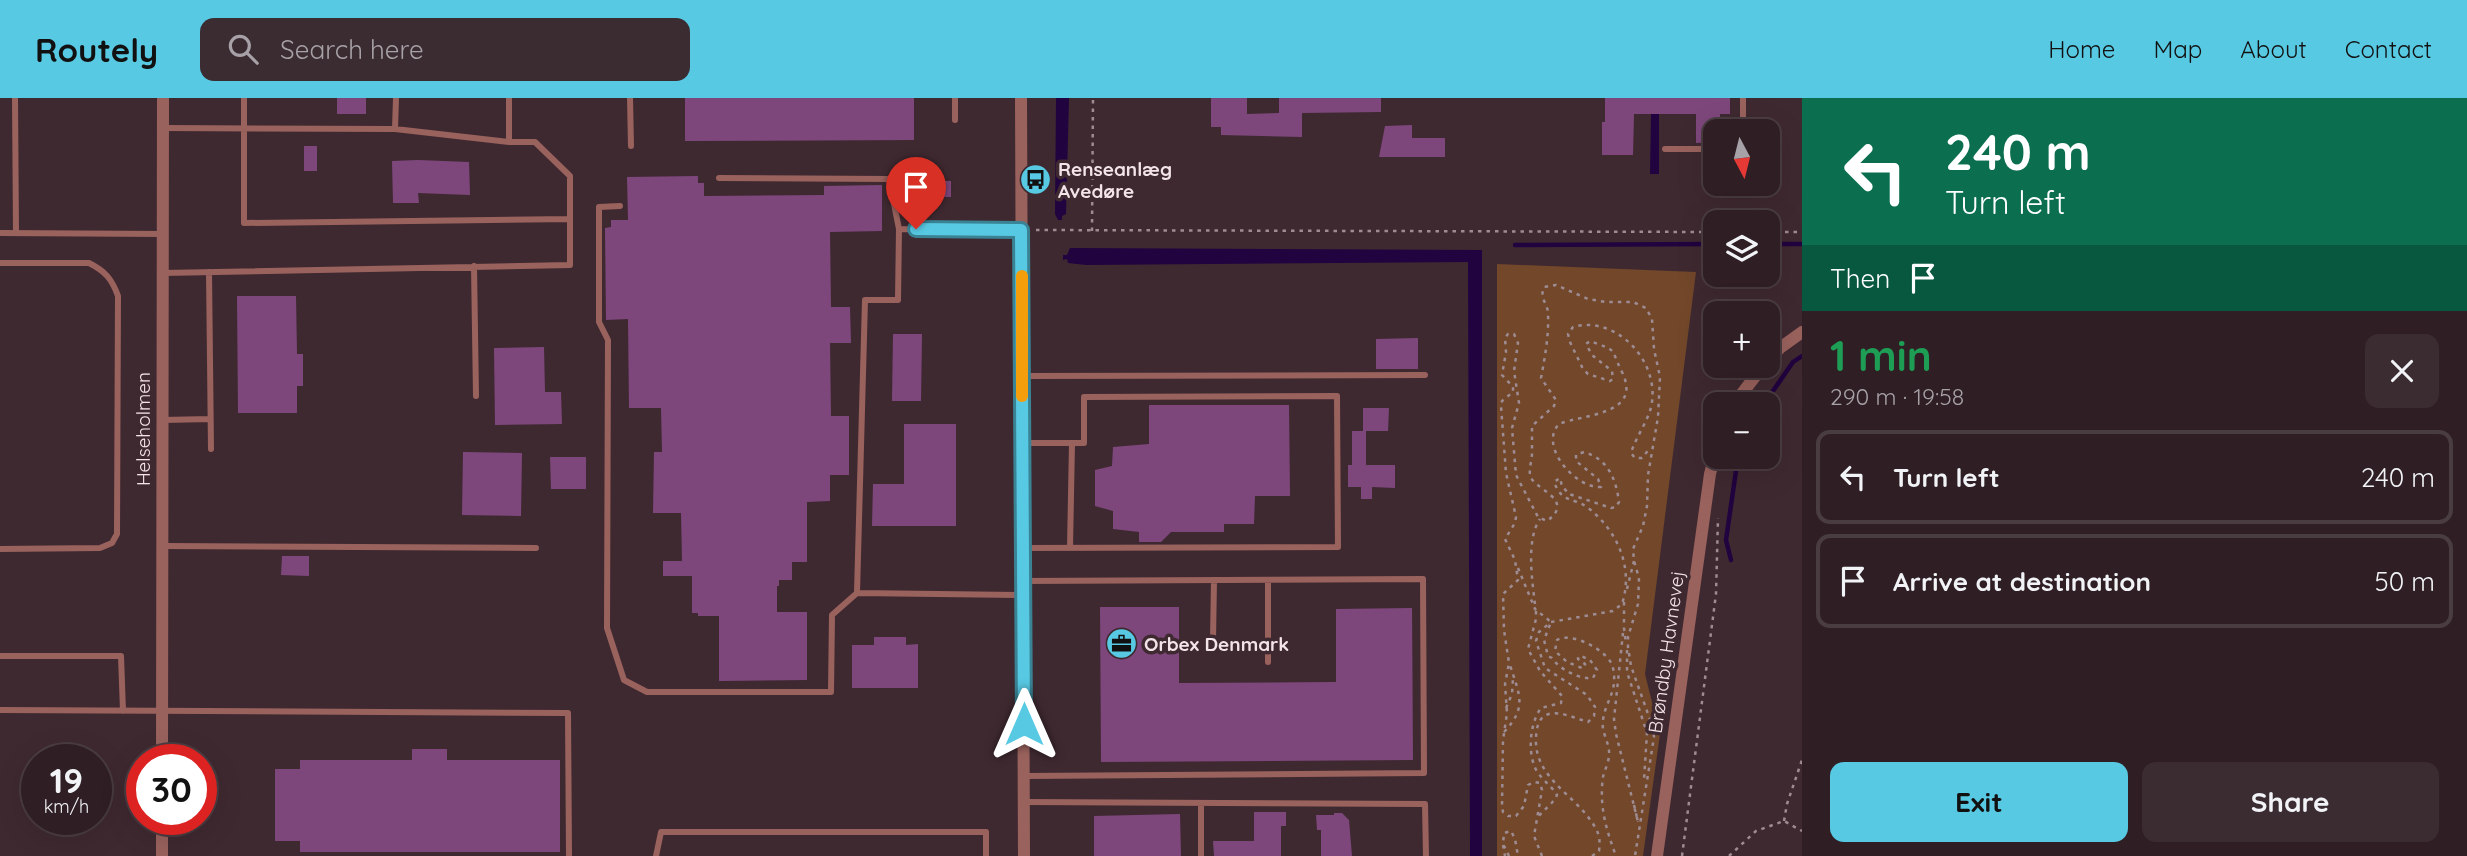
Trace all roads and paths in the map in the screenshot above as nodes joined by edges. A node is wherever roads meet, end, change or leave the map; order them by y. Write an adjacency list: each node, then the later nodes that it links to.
1 (15, 98): 30 (lane)
2 (163, 98): 13 (street, Helseholmen)
3 (244, 98): 14 (lane)
4 (396, 98): 15 (lane)
5 (509, 98): 16 (lane)
6 (630, 98): 17 (lane)
7 (955, 98): 12 (lane)
8 (1021, 98): 24 (street)
9 (1093, 98): 25 (path)
10 (1743, 98): 11 (lane)
11 (1743, 119)
12 (955, 120)
13 (163, 128): 14 (lane); 31 (street, Helseholmen)
14 (244, 128): 15 (lane); 22 (lane)
15 (395, 129): 16 (lane)
16 (509, 142): 22 (lane)
17 (631, 146)
18 (1665, 149): 19 (lane)
19 (1703, 149)
20 (719, 178): 23 (lane)
21 (620, 206): 62 (lane)
22 (570, 219): 33 (lane)
23 (899, 229): 24 (lane); 62 (lane)
24 (1021, 230): 25 (path); 39 (street)
25 (1092, 231): 26 (path)
26 (1703, 232)
27 (1780, 232): 28 (path)
28 (1802, 232)
29 (0, 233): 30 (lane)
30 (16, 233): 31 (lane)
31 (163, 234): 35 (street, Helseholmen)
32 (0, 263): 56 (lane)
33 (474, 266): 34 (lane); 42 (lane)
34 (209, 272): 35 (lane); 44 (lane)
35 (163, 273): 43 (street, Helseholmen)
36 (1802, 332): 37 (street)
37 (1780, 348)
38 (1425, 375): 39 (lane)
39 (1022, 376): 45 (street)
40 (1754, 378): 41 (street)
41 (1743, 392)
42 (476, 396)
43 (163, 419): 44 (lane); 52 (street, Helseholmen)
44 (210, 419): 48 (lane)
45 (1023, 443): 46 (lane); 54 (street)
46 (1072, 443): 55 (lane); 55 (lane)
47 (1652, 445): 51 (path); 58 (path); 64 (path)
48 (211, 449)
49 (1711, 469): 104 (street, Brøndby Havnevej)
50 (1718, 516): 105 (path)
51 (1541, 518): 57 (path); 65 (path)
52 (163, 546): 53 (lane); 76 (street, Helseholmen)
53 (536, 548)
54 (1023, 548): 55 (lane); 61 (street)
55 (1070, 548)
56 (0, 549)
57 (1515, 560): 65 (path); 71 (path)
58 (1633, 561): 64 (path); 81 (path)
59 (1213, 580): 60 (lane); 61 (lane); 68 (lane)
60 (1268, 580): 70 (lane); 80 (lane)
61 (1023, 581): 63 (street)
62 (858, 593): 63 (lane)
63 (1023, 595): 80 (street)
64 (1625, 596): 66 (path); 67 (path)
65 (1535, 609): 66 (path); 84 (path)
66 (1551, 622): 89 (path); 102 (path)
67 (1624, 626): 81 (path); 86 (path)
68 (1213, 640)
69 (0, 656): 75 (lane)
70 (1268, 662)
71 (1509, 663): 72 (path); 73 (path)
72 (1513, 676): 73 (path); 77 (path)
73 (1506, 708): 77 (path)
74 (0, 710): 75 (lane)
75 (123, 711): 76 (lane)
76 (162, 711): 78 (street, Helseholmen); 91 (lane)
77 (1504, 732): 84 (path)
78 (162, 744)
79 (1802, 760): 85 (path)
80 (1024, 776): 82 (street)
81 (1645, 785): 86 (path)
82 (1024, 802): 83 (lane); 94 (street)
83 (1201, 803): 95 (lane); 96 (lane)
84 (1536, 820): 99 (path)
85 (1784, 821): 87 (path); 106 (path)
86 (1639, 825): 103 (path)
87 (1802, 831)
88 (162, 835): 90 (street)
89 (1600, 846): 100 (path); 101 (path)
90 (162, 856)
91 (569, 856)
92 (656, 856): 93 (lane)
93 (986, 856)
94 (1024, 856)
95 (1201, 856)
96 (1426, 856)
97 (1507, 856): 98 (path)
98 (1518, 856)
99 (1540, 856)
100 (1592, 856)
101 (1603, 856)
102 (1616, 856)
103 (1635, 856)
104 (1657, 856)
105 (1682, 856)
106 (1729, 856)

